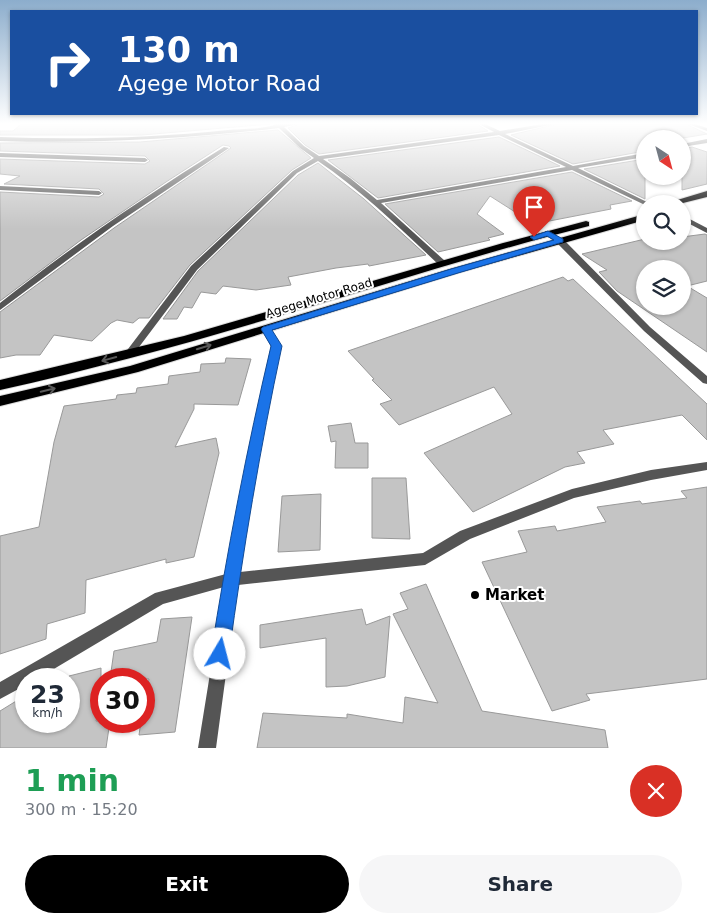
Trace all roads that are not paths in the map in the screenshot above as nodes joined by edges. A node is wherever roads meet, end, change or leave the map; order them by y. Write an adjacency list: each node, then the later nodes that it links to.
1 (113, 159): 7 (street)
2 (210, 159): 24 (street)
3 (317, 159): 26 (street)
4 (319, 159): 15 (street)
5 (552, 159): 8 (street)
6 (620, 159): 8 (street)
7 (145, 160)
8 (569, 167): 12 (street); 15 (street)
9 (0, 188): 10 (street)
10 (99, 193)
11 (707, 194): 13 (highway)
12 (636, 198)
13 (691, 198)
14 (707, 201): 16 (highway)
15 (376, 202): 23 (street)
16 (691, 205)
17 (636, 211): 21 (highway, Agege Motor Road)
18 (636, 220): 22 (highway, Agege Motor Road)
19 (691, 222): 20 (street)
20 (707, 231)
21 (548, 233): 22 (street); 23 (highway, Agege Motor Road)
22 (560, 241): 25 (highway, Agege Motor Road); 27 (street)
23 (442, 264): 26 (highway, Agege Motor Road)
24 (0, 307)
25 (266, 329): 29 (highway, Agege Motor Road, one-way to 25); 31 (street)
26 (130, 353): 28 (highway, Agege Motor Road, one-way to 28)
27 (707, 381)
28 (0, 385)
29 (0, 400)
30 (707, 466): 31 (street)
31 (231, 579): 32 (street); 33 (street)
32 (0, 690)
33 (207, 748)

